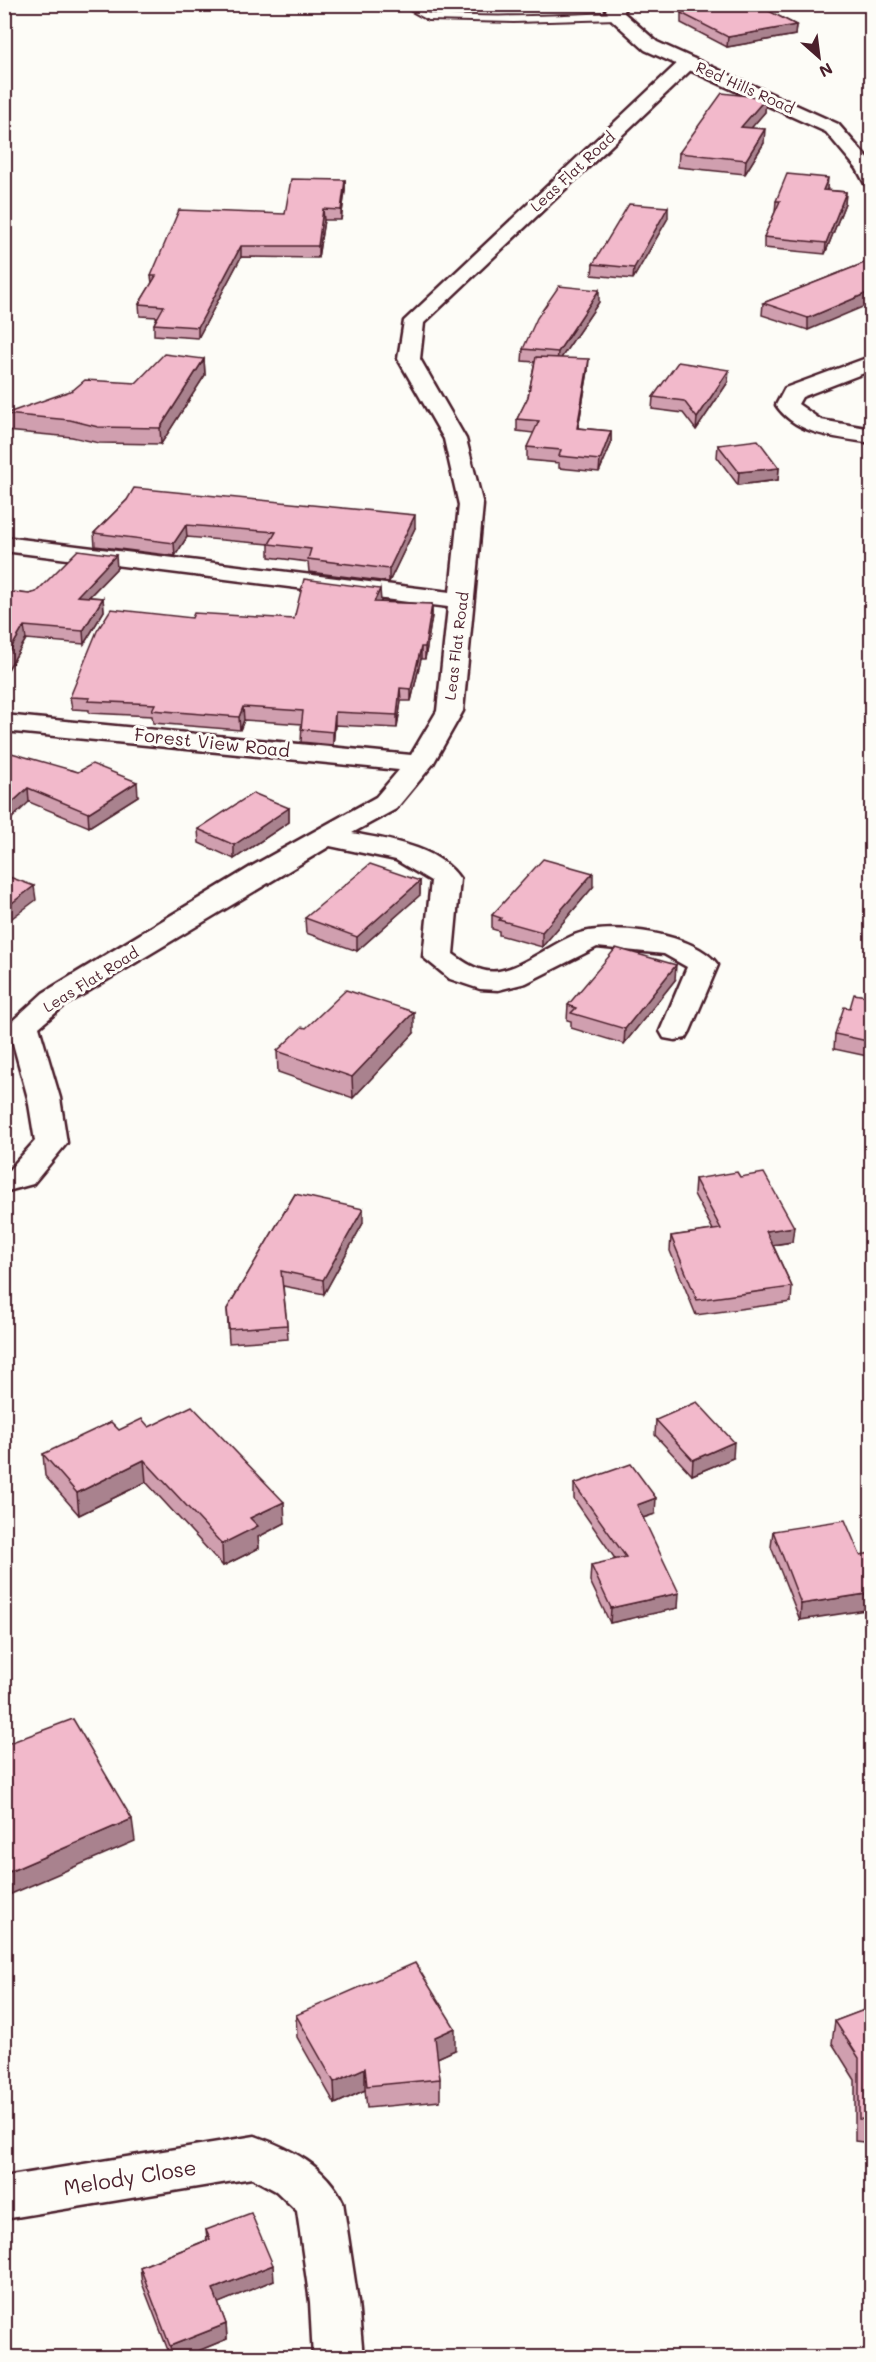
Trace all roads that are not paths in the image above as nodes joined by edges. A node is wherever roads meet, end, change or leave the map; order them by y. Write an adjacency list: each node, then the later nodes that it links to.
1 (403, 4): 2 (lane)
2 (617, 10): 3 (street, Red Hills Road)
3 (688, 63): 4 (street, Red Hills Road); 8 (street, Leas Flat Road)
4 (872, 180)
5 (872, 362): 6 (street)
6 (872, 436)
7 (4, 544): 8 (street)
8 (463, 601): 10 (street, Leas Flat Road)
9 (4, 723): 10 (street, Forest View Road)
10 (419, 764): 11 (street, Leas Flat Road)
11 (327, 837): 12 (street); 13 (street, Leas Flat Road)
12 (675, 1031)
13 (4, 1182)
14 (4, 2198): 15 (street, Melody Close)
15 (338, 2358)

